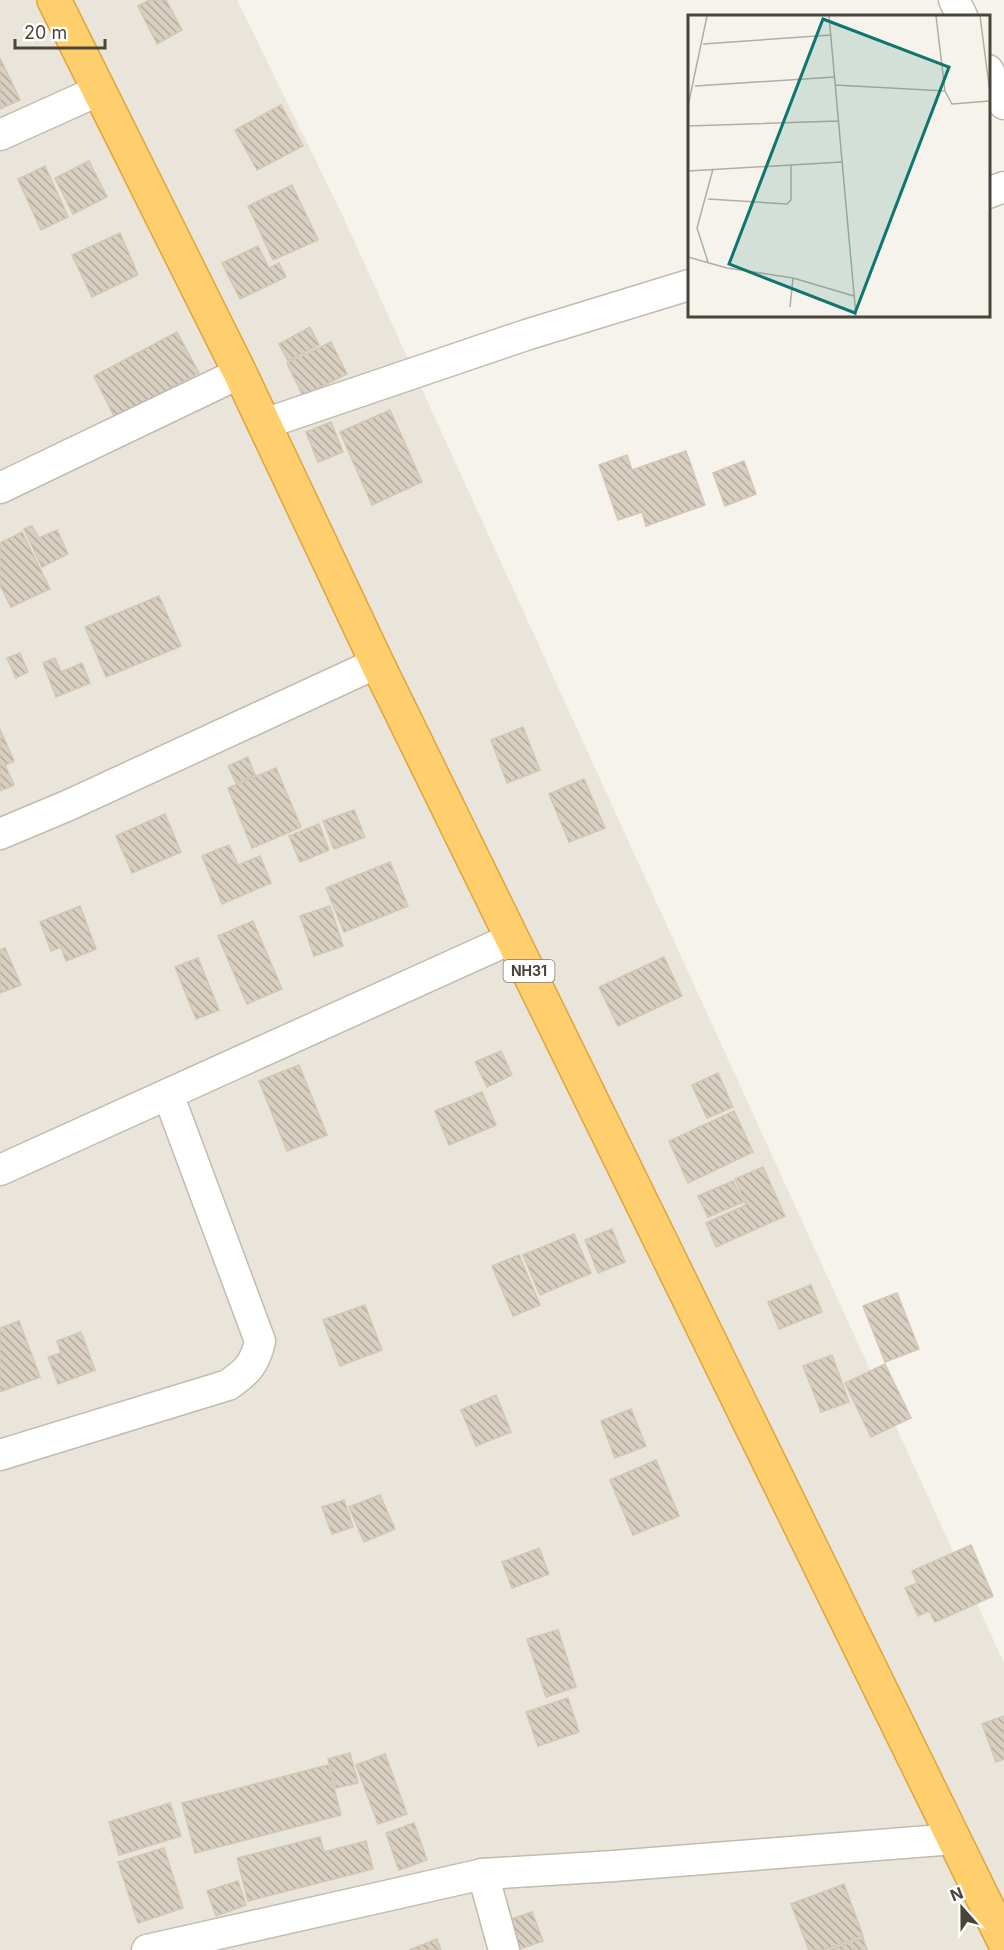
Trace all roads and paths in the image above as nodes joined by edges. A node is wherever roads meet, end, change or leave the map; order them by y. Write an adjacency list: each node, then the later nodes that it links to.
1 (54, 0): 5 (highway, NH31)
2 (954, 0): 3 (street)
3 (962, 15)
4 (989, 74): 6 (street)
5 (99, 90): 7 (street); 11 (highway, NH31)
6 (1004, 104)
7 (0, 135)
8 (1004, 187): 9 (street)
9 (989, 191)
10 (688, 285): 12 (street)
11 (240, 373): 12 (highway, NH31); 13 (street)
12 (264, 424): 14 (highway, NH31)
13 (0, 488)
14 (377, 663): 15 (street); 16 (highway, NH31)
15 (0, 834)
16 (513, 938): 17 (street); 20 (highway, NH31)
17 (168, 1094): 18 (street); 19 (street)
18 (0, 1170)
19 (0, 1455)
20 (954, 1839): 21 (street); 22 (highway, NH31)
21 (483, 1874): 23 (street); 24 (street)
22 (1004, 1941)
23 (147, 1950)
24 (504, 1950)

